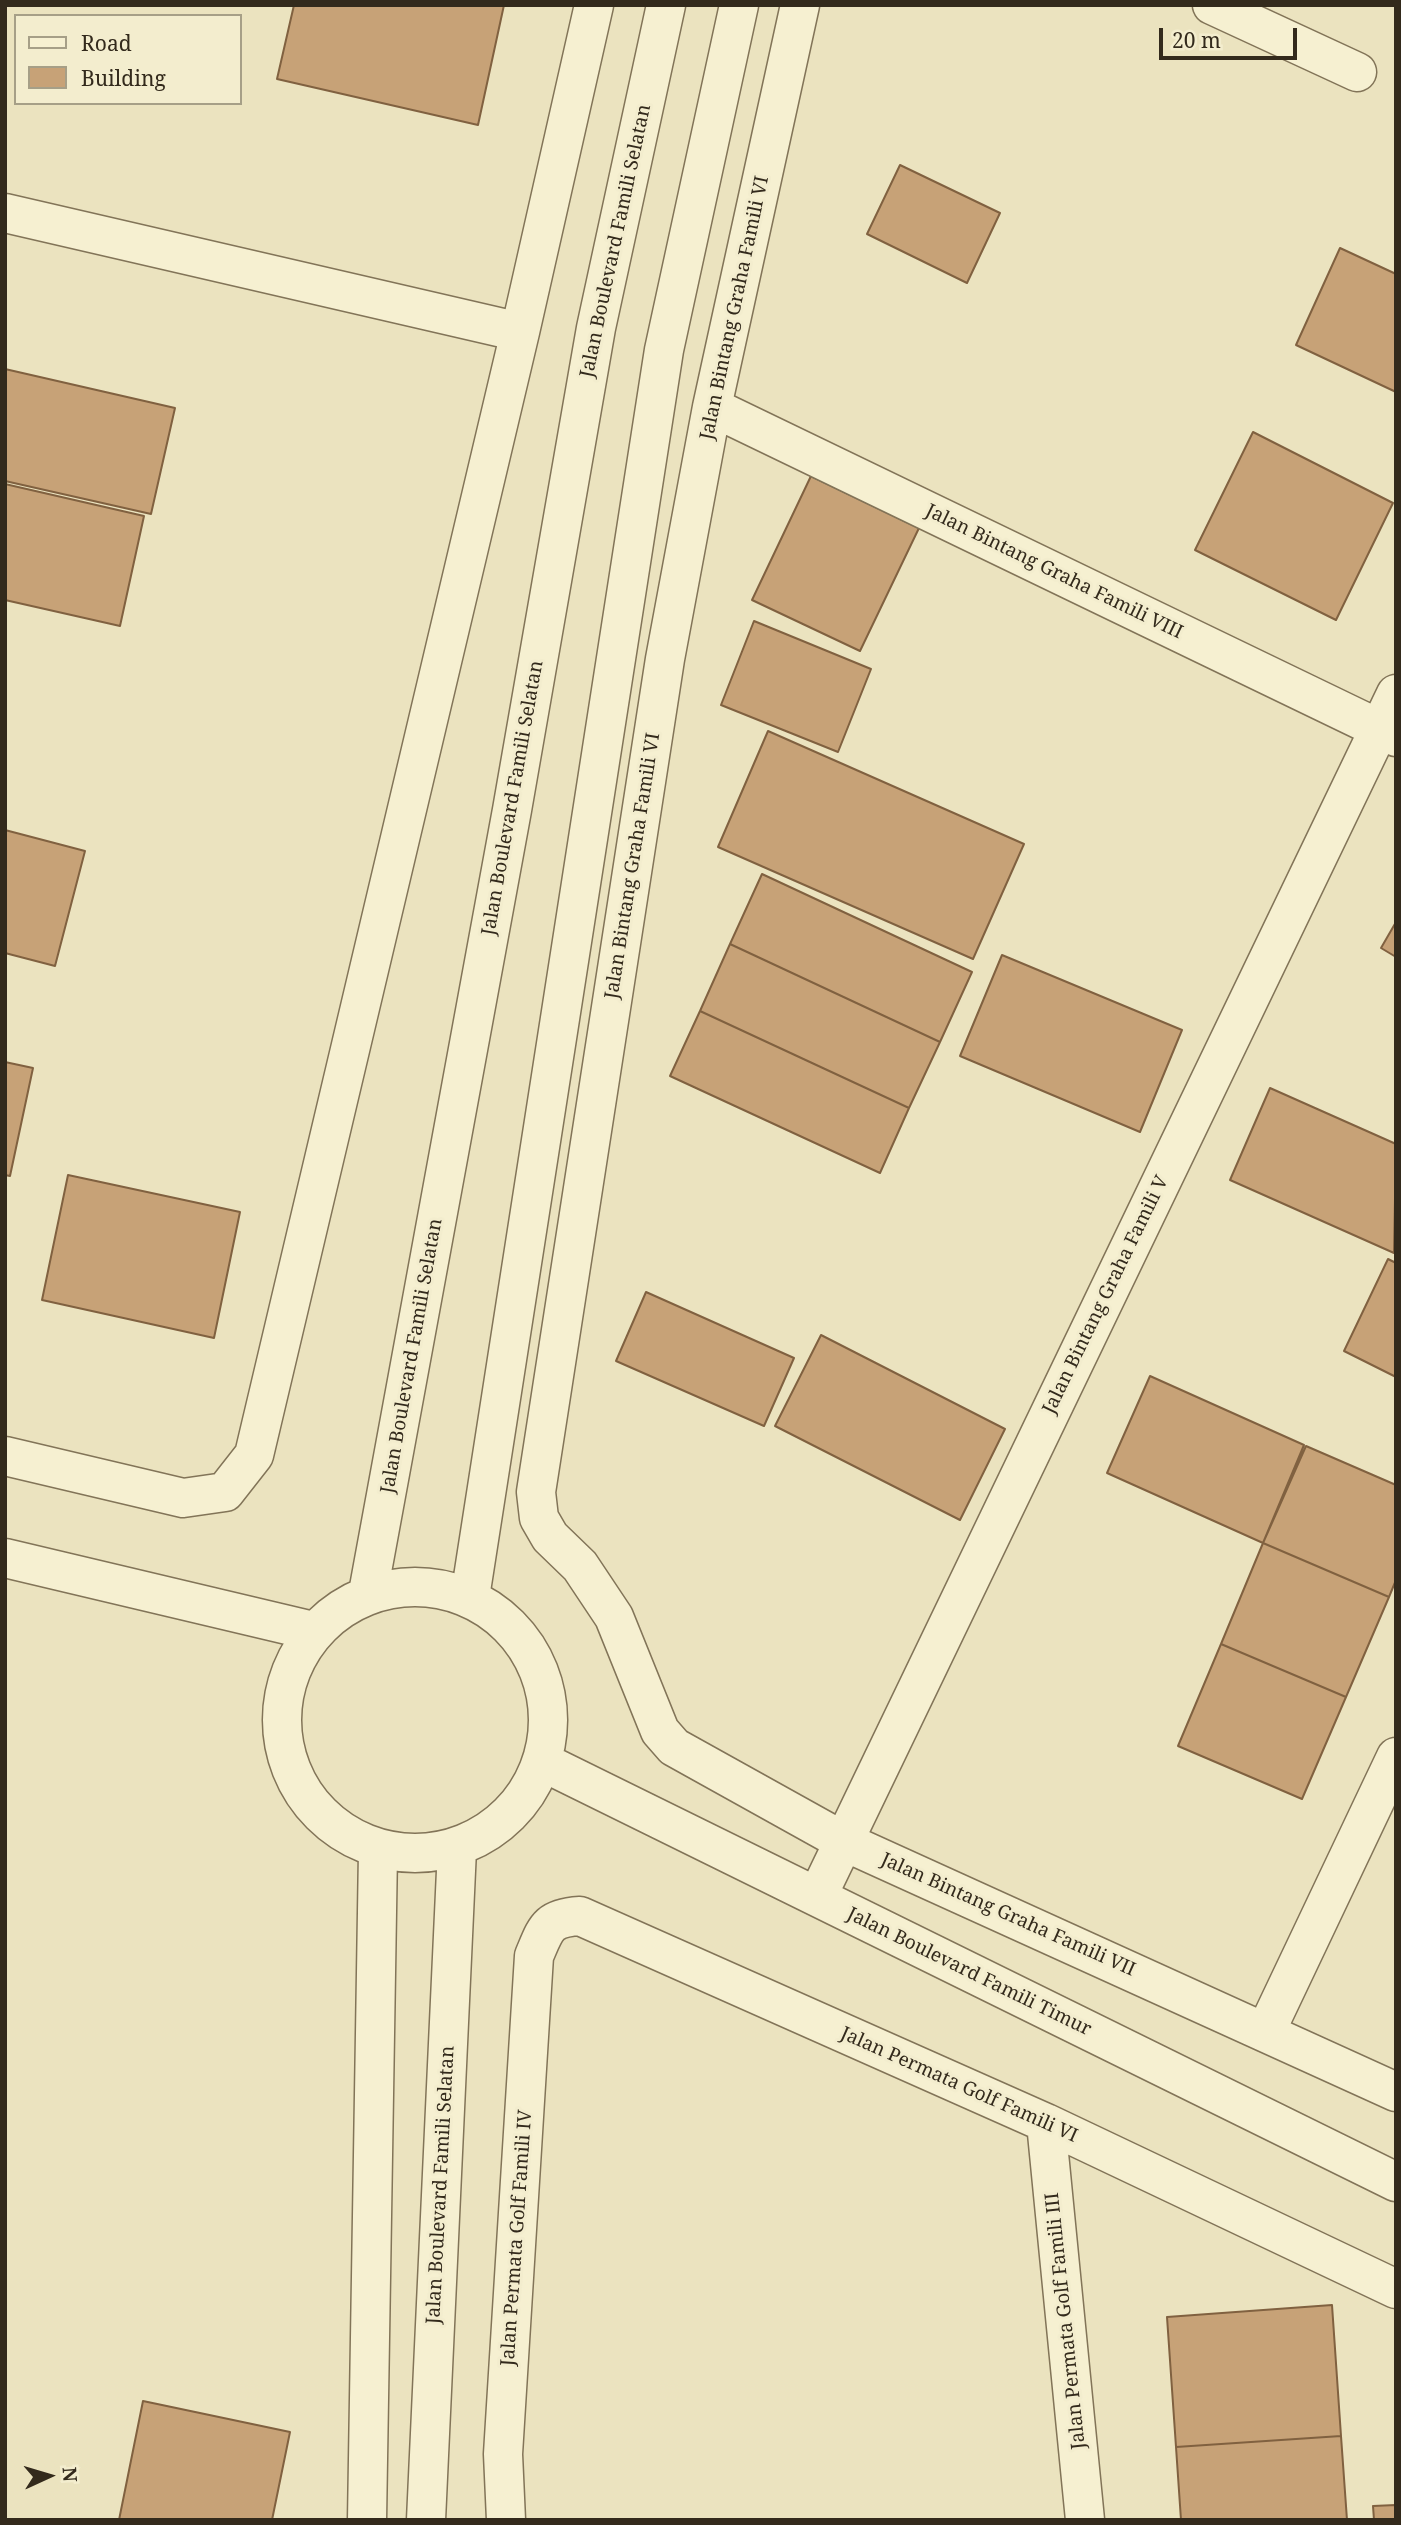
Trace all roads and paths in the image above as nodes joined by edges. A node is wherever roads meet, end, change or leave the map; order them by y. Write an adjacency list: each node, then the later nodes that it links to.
1 (594, 5): 8 (street)
2 (666, 5): 14 (street, Jalan Boulevard Famili Selatan)
3 (739, 5): 15 (street)
4 (800, 5): 9 (street, Jalan Bintang Graha Famili VI)
5 (1212, 5): 6 (street)
6 (1357, 72)
7 (5, 213): 8 (street)
8 (520, 332): 12 (street)
9 (712, 407): 11 (street, Jalan Bintang Graha Famili VIII); 17 (street, Jalan Bintang Graha Famili VI)
10 (1396, 694): 11 (street, Jalan Bintang Graha Famili V)
11 (1387, 733): 20 (street, Jalan Bintang Graha Famili V)
12 (5, 1456)
13 (5, 1558): 16 (street)
14 (368, 1593): 15 (street); 16 (street)
15 (470, 1597): 19 (street)
16 (313, 1631): 22 (street)
17 (648, 1703): 20 (street, Jalan Bintang Graha Famili VII)
18 (1396, 1757): 25 (street)
19 (543, 1762): 21 (street); 23 (street, Jalan Boulevard Famili Timur)
20 (843, 1841): 23 (street, Jalan Bintang Graha Famili V); 25 (street, Jalan Bintang Graha Famili VII)
21 (457, 1849): 22 (street); 31 (street, Jalan Boulevard Famili Selatan)
22 (378, 1851): 30 (street)
23 (817, 1897): 28 (street, Jalan Boulevard Famili Timur)
24 (534, 1956): 27 (street, Jalan Permata Golf Famili VI); 32 (street, Jalan Permata Golf Famili IV)
25 (1266, 2031): 26 (street, Jalan Bintang Graha Famili VII)
26 (1396, 2092)
27 (1046, 2123): 29 (street, Jalan Permata Golf Famili VI); 33 (street, Jalan Permata Golf Famili III)
28 (1396, 2182)
29 (1396, 2289)
30 (367, 2520)
31 (426, 2520)
32 (506, 2520)
33 (1085, 2520)

